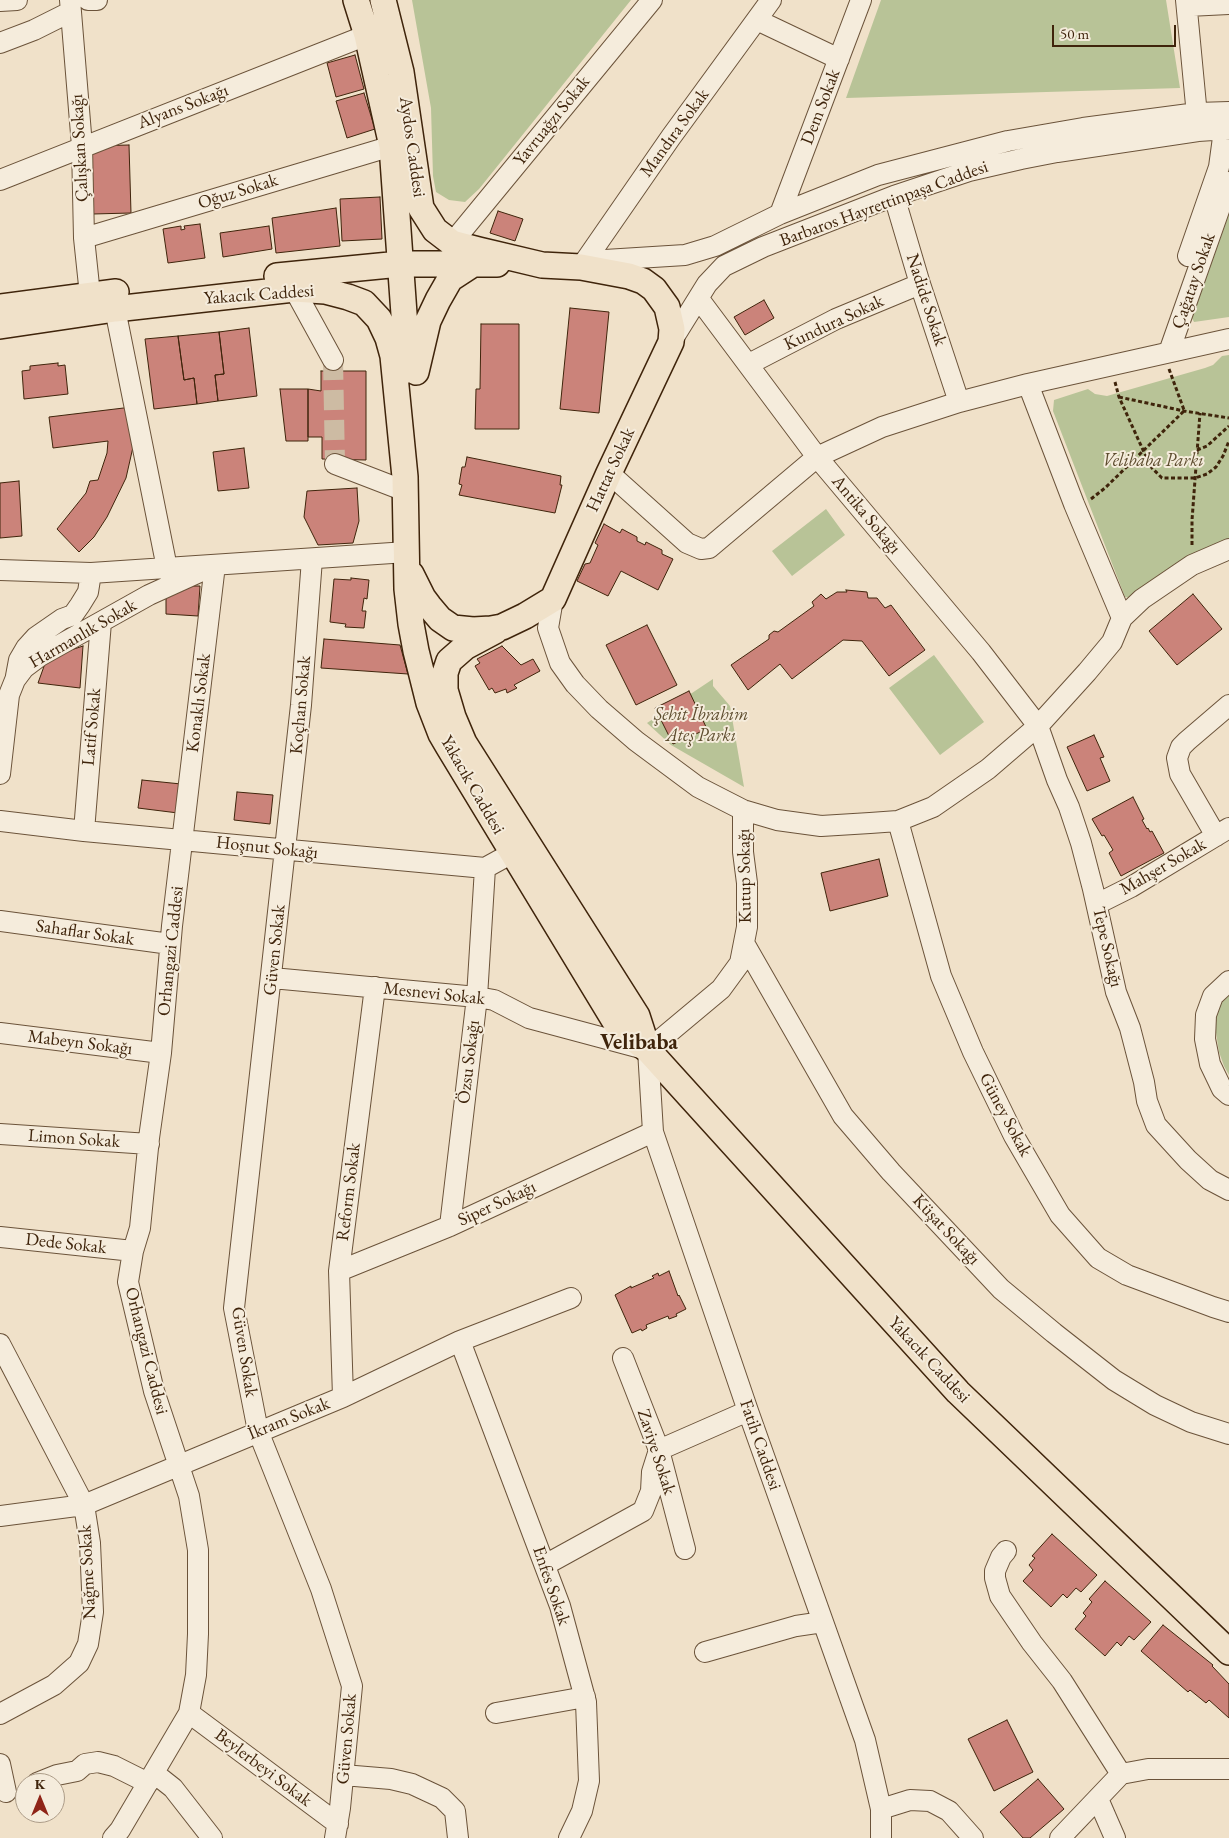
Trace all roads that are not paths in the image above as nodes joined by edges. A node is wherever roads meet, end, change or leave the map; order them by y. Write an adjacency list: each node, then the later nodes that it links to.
1 (0, 0): 2 (street)
2 (17, 0)
3 (88, 0): 4 (street)
4 (97, 0)
5 (383, 0): 26 (main road, Aydos Caddesi)
6 (652, 0): 26 (street, Yavruağzı Sokak)
7 (771, 0): 13 (street, Mandıra Sokak)
8 (861, 0): 16 (street, Dem Sokak)
9 (356, 1): 14 (main road, Aydos Caddesi)
10 (1187, 3): 11 (street); 17 (street)
11 (1229, 4)
12 (70, 6): 15 (street); 19 (street, Çalışkan Sokağı)
13 (757, 20): 16 (street); 31 (street, Mandıra Sokak)
14 (366, 35): 19 (street, Alyans Sokağı); 20 (main road, Aydos Caddesi)
15 (0, 43)
16 (839, 59): 24 (street, Dem Sokak)
17 (1198, 122): 18 (street, Barbaros Hayrettinpaşa Caddesi); 23 (street, Barbaros Hayrettinpaşa Caddesi); 24 (street, Barbaros Hayrettinpaşa Caddesi)
18 (1227, 124): 27 (street)
19 (82, 146): 21 (street, Alyans Sokağı); 25 (street, Çalışkan Sokağı)
20 (392, 146): 25 (street, Oğuz Sokak); 28 (main road, Aydos Caddesi)
21 (0, 180)
22 (1229, 182): 41 (street, Çağatay Sokak)
23 (894, 196): 32 (street, Nadide Sokak); 35 (street, Barbaros Hayrettinpaşa Caddesi)
24 (780, 214): 31 (street, Barbaros Hayrettinpaşa Caddesi)
25 (84, 238): 34 (street, Çalışkan Sokağı)
26 (452, 243): 30 (main road, Aydos Caddesi)
27 (1188, 256)
28 (400, 264): 29 (main road, Yakacık Caddesi); 34 (main road, Yakacık Caddesi); 46 (main road, Yakacık Caddesi)
29 (474, 264): 30 (main road, Yakacık Caddesi); 46 (main road, Yakacık Caddesi)
30 (542, 265): 31 (main road, Aydos Caddesi)
31 (581, 266): 40 (main road)
32 (920, 284): 43 (street, Kundura Sokak); 45 (street, Nadide Sokak)
33 (294, 289): 37 (main road, Yakacık Caddesi); 42 (street); 50 (main road, Yakacık Caddesi)
34 (90, 295): 36 (main road, Yakacık Caddesi)
35 (699, 299): 40 (street, Barbaros Hayrettinpaşa Caddesi); 43 (street, Antika Sokağı)
36 (0, 307)
37 (115, 310): 38 (main road, Yakacık Caddesi); 55 (street)
38 (0, 326)
39 (1229, 339): 41 (street)
40 (671, 342): 49 (main road, Hattat Sokak)
41 (1166, 353): 44 (street)
42 (333, 360)
43 (749, 364): 47 (street, Antika Sokağı)
44 (1028, 384): 45 (street); 59 (street)
45 (959, 402): 47 (street)
46 (408, 403): 50 (main road, Yakacık Caddesi)
47 (817, 457): 49 (street); 65 (street, Antika Sokağı)
48 (335, 464): 50 (street)
49 (609, 474): 58 (main road, Hattat Sokak)
50 (405, 484): 53 (main road, Yakacık Caddesi)
51 (1229, 550): 59 (street)
52 (312, 559): 53 (street); 54 (street); 74 (street, Koçhan Sokak)
53 (407, 559): 62 (main road); 73 (main road, Yakacık Caddesi)
54 (215, 565): 55 (street); 61 (street, Harmanlık Sokak); 72 (street, Konaklı Sokak)
55 (167, 568): 57 (street)
56 (0, 570): 57 (street)
57 (91, 573): 60 (street)
58 (553, 599): 62 (main road); 67 (street)
59 (1122, 618): 65 (street)
60 (62, 619): 61 (street); 63 (street)
61 (96, 625): 63 (street, Harmanlık Sokak); 70 (street, Latif Sokak)
62 (502, 626): 73 (main road, Yakacık Caddesi)
63 (8, 684): 66 (street, Harmanlık Sokak)
64 (1229, 705): 71 (street)
65 (1038, 726): 69 (street); 76 (street, Tepe Sokağı)
66 (0, 774)
67 (743, 810): 69 (street); 78 (street, Kutup Sokağı)
68 (0, 821): 70 (street, Hoşnut Sokağı)
69 (898, 821): 97 (street, Güney Sokak)
70 (84, 831): 72 (street, Hoşnut Sokağı)
71 (1223, 832): 76 (street, Mahşer Sokak)
72 (182, 840): 74 (street, Hoşnut Sokağı); 79 (street, Orhangazi Caddesi)
73 (521, 849): 75 (street); 85 (main road, Yakacık Caddesi)
74 (286, 851): 75 (street, Hoşnut Sokağı); 80 (street, Güven Sokak)
75 (484, 868): 83 (street, Özsu Sokağı)
76 (1097, 904): 91 (street, Tepe Sokağı)
77 (0, 921): 79 (street, Sahaflar Sokak)
78 (744, 943): 85 (street, Kutup Sokağı); 104 (street, Küşat Sokağı)
79 (170, 944): 86 (street, Orhangazi Caddesi)
80 (272, 978): 82 (street, Mesnevi Sokak); 103 (street, Güven Sokak)
81 (1229, 981): 87 (street)
82 (375, 987): 83 (street, Mesnevi Sokak); 95 (street, Reform Sokak)
83 (477, 997): 85 (street, Mesnevi Sokak); 92 (street, Özsu Sokağı)
84 (0, 1033): 86 (street, Mabeyn Sokağı)
85 (648, 1050): 88 (street, Fatih Caddesi); 114 (main road, Yakacık Caddesi)
86 (161, 1053): 90 (street, Orhangazi Caddesi)
87 (1229, 1095)
88 (653, 1132): 92 (street, Siper Sokağı); 102 (street, Fatih Caddesi)
89 (0, 1134): 90 (street, Limon Sokak)
90 (149, 1144): 94 (street, Orhangazi Caddesi)
91 (1229, 1190)
92 (450, 1226): 95 (street, Siper Sokağı)
93 (0, 1237): 94 (street, Dede Sokak)
94 (133, 1251): 106 (street, Orhangazi Caddesi)
95 (339, 1271): 101 (street, Reform Sokak)
96 (571, 1298): 98 (street, İkram Sokak)
97 (1229, 1312)
98 (460, 1341): 101 (street, İkram Sokak); 111 (street, Enfes Sokak)
99 (0, 1344): 107 (street, Nağme Sokak)
100 (623, 1358): 105 (street, Zaviye Sokak)
101 (343, 1397): 103 (street, İkram Sokak)
102 (748, 1411): 105 (street); 112 (street, Fatih Caddesi)
103 (258, 1431): 106 (street, İkram Sokak); 123 (street, Güven Sokak)
104 (1229, 1434)
105 (659, 1450): 109 (street, Zaviye Sokak); 111 (street)
106 (178, 1465): 107 (street, İkram Sokak); 116 (street, Orhangazi Caddesi)
107 (84, 1505): 108 (street, İkram Sokak); 118 (street, Nağme Sokak)
108 (1, 1513)
109 (685, 1549)
110 (1006, 1551): 122 (street)
111 (545, 1565): 115 (street, Enfes Sokak)
112 (823, 1622): 113 (street); 127 (street, Fatih Caddesi)
113 (705, 1652)
114 (1229, 1652)
115 (585, 1697): 117 (street); 132 (street, Enfes Sokak)
116 (189, 1713): 124 (street, Orhangazi Caddesi); 128 (street, Beylerbeyi Sokak)
117 (496, 1713)
118 (0, 1714)
119 (0, 1764): 125 (street)
120 (1229, 1769): 122 (street)
121 (65, 1773): 124 (street)
122 (1121, 1774): 126 (street)
123 (343, 1775): 128 (street, Güven Sokak); 131 (street)
124 (151, 1778): 129 (street, Orhangazi Caddesi); 130 (street)
125 (3, 1792)
126 (1098, 1799): 135 (street); 136 (street)
127 (881, 1808): 133 (street, Fatih Caddesi); 134 (street)
128 (336, 1831)
129 (113, 1838)
130 (212, 1838)
131 (458, 1838)
132 (569, 1838)
133 (881, 1838)
134 (973, 1838)
135 (1060, 1838)
136 (1115, 1838)

